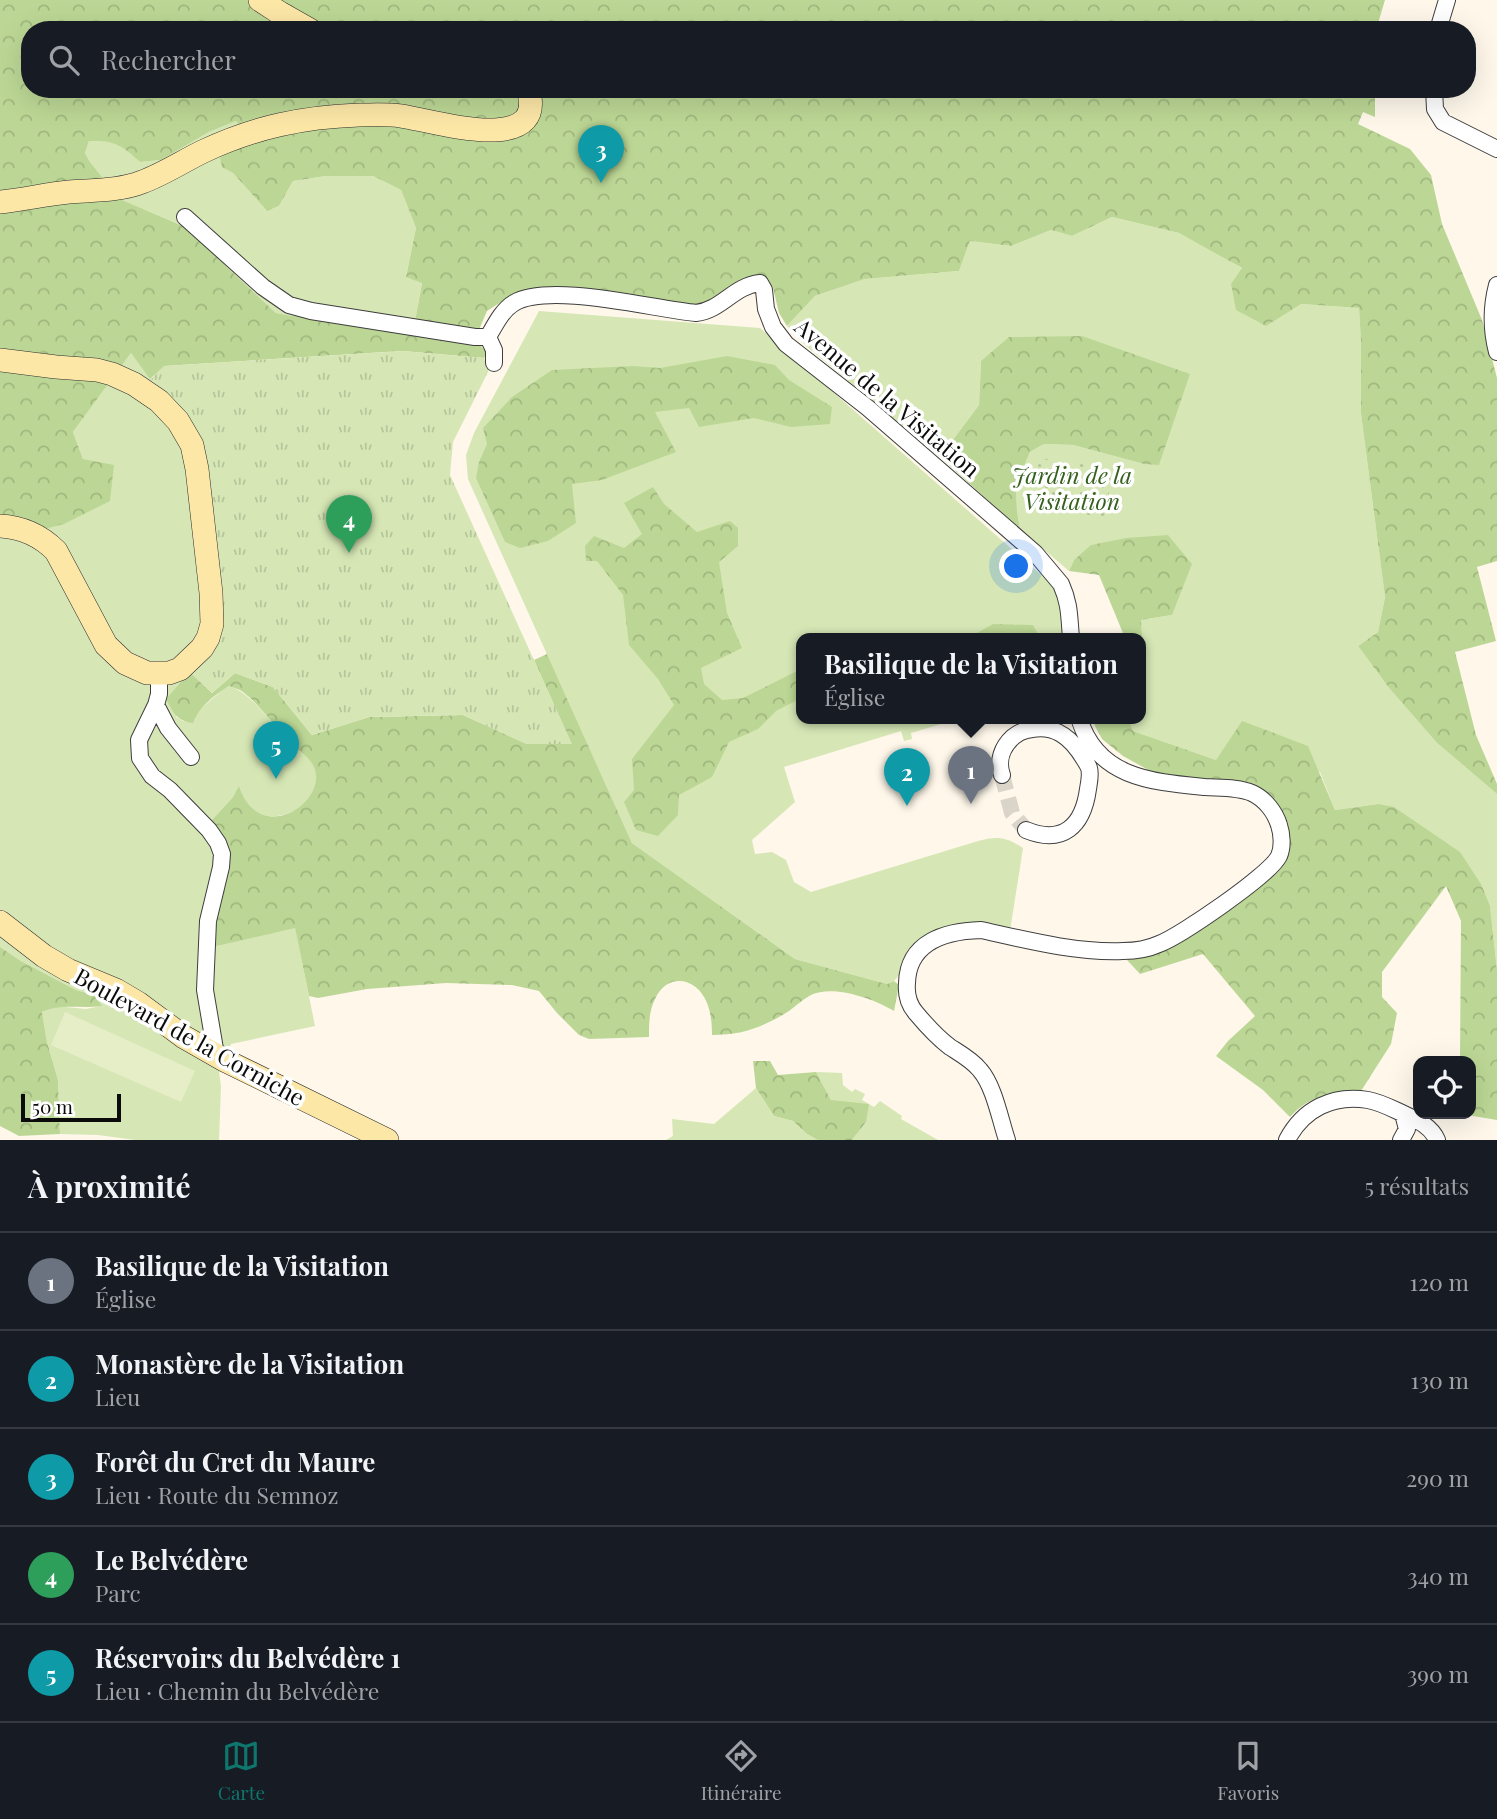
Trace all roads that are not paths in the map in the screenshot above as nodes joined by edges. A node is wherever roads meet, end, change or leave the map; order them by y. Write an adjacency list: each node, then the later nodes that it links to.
1 (260, 0): 3 (main road)
2 (1447, 0): 4 (street)
3 (294, 21)
4 (1441, 21)
5 (531, 98): 8 (main road)
6 (1434, 98): 7 (street)
7 (1497, 149)
8 (0, 202)
9 (185, 216): 11 (street)
10 (1497, 285): 12 (street)
11 (488, 337): 14 (street); 16 (street, Avenue de la Visitation)
12 (1497, 352)
13 (0, 360): 17 (main road)
14 (494, 363)
15 (0, 526): 17 (main road)
16 (1071, 633)
17 (159, 674): 18 (street)
18 (156, 705): 20 (street); 24 (street)
19 (1081, 724): 27 (street)
20 (191, 757)
21 (1002, 775): 22 (street)
22 (1026, 830)
23 (0, 922): 24 (main road, Boulevard de la Corniche)
24 (216, 1055): 26 (main road, Boulevard de la Corniche)
25 (1404, 1114): 28 (street); 29 (street); 30 (street)
26 (387, 1140)
27 (1007, 1140)
28 (1287, 1140)
29 (1401, 1140)
30 (1437, 1140)

